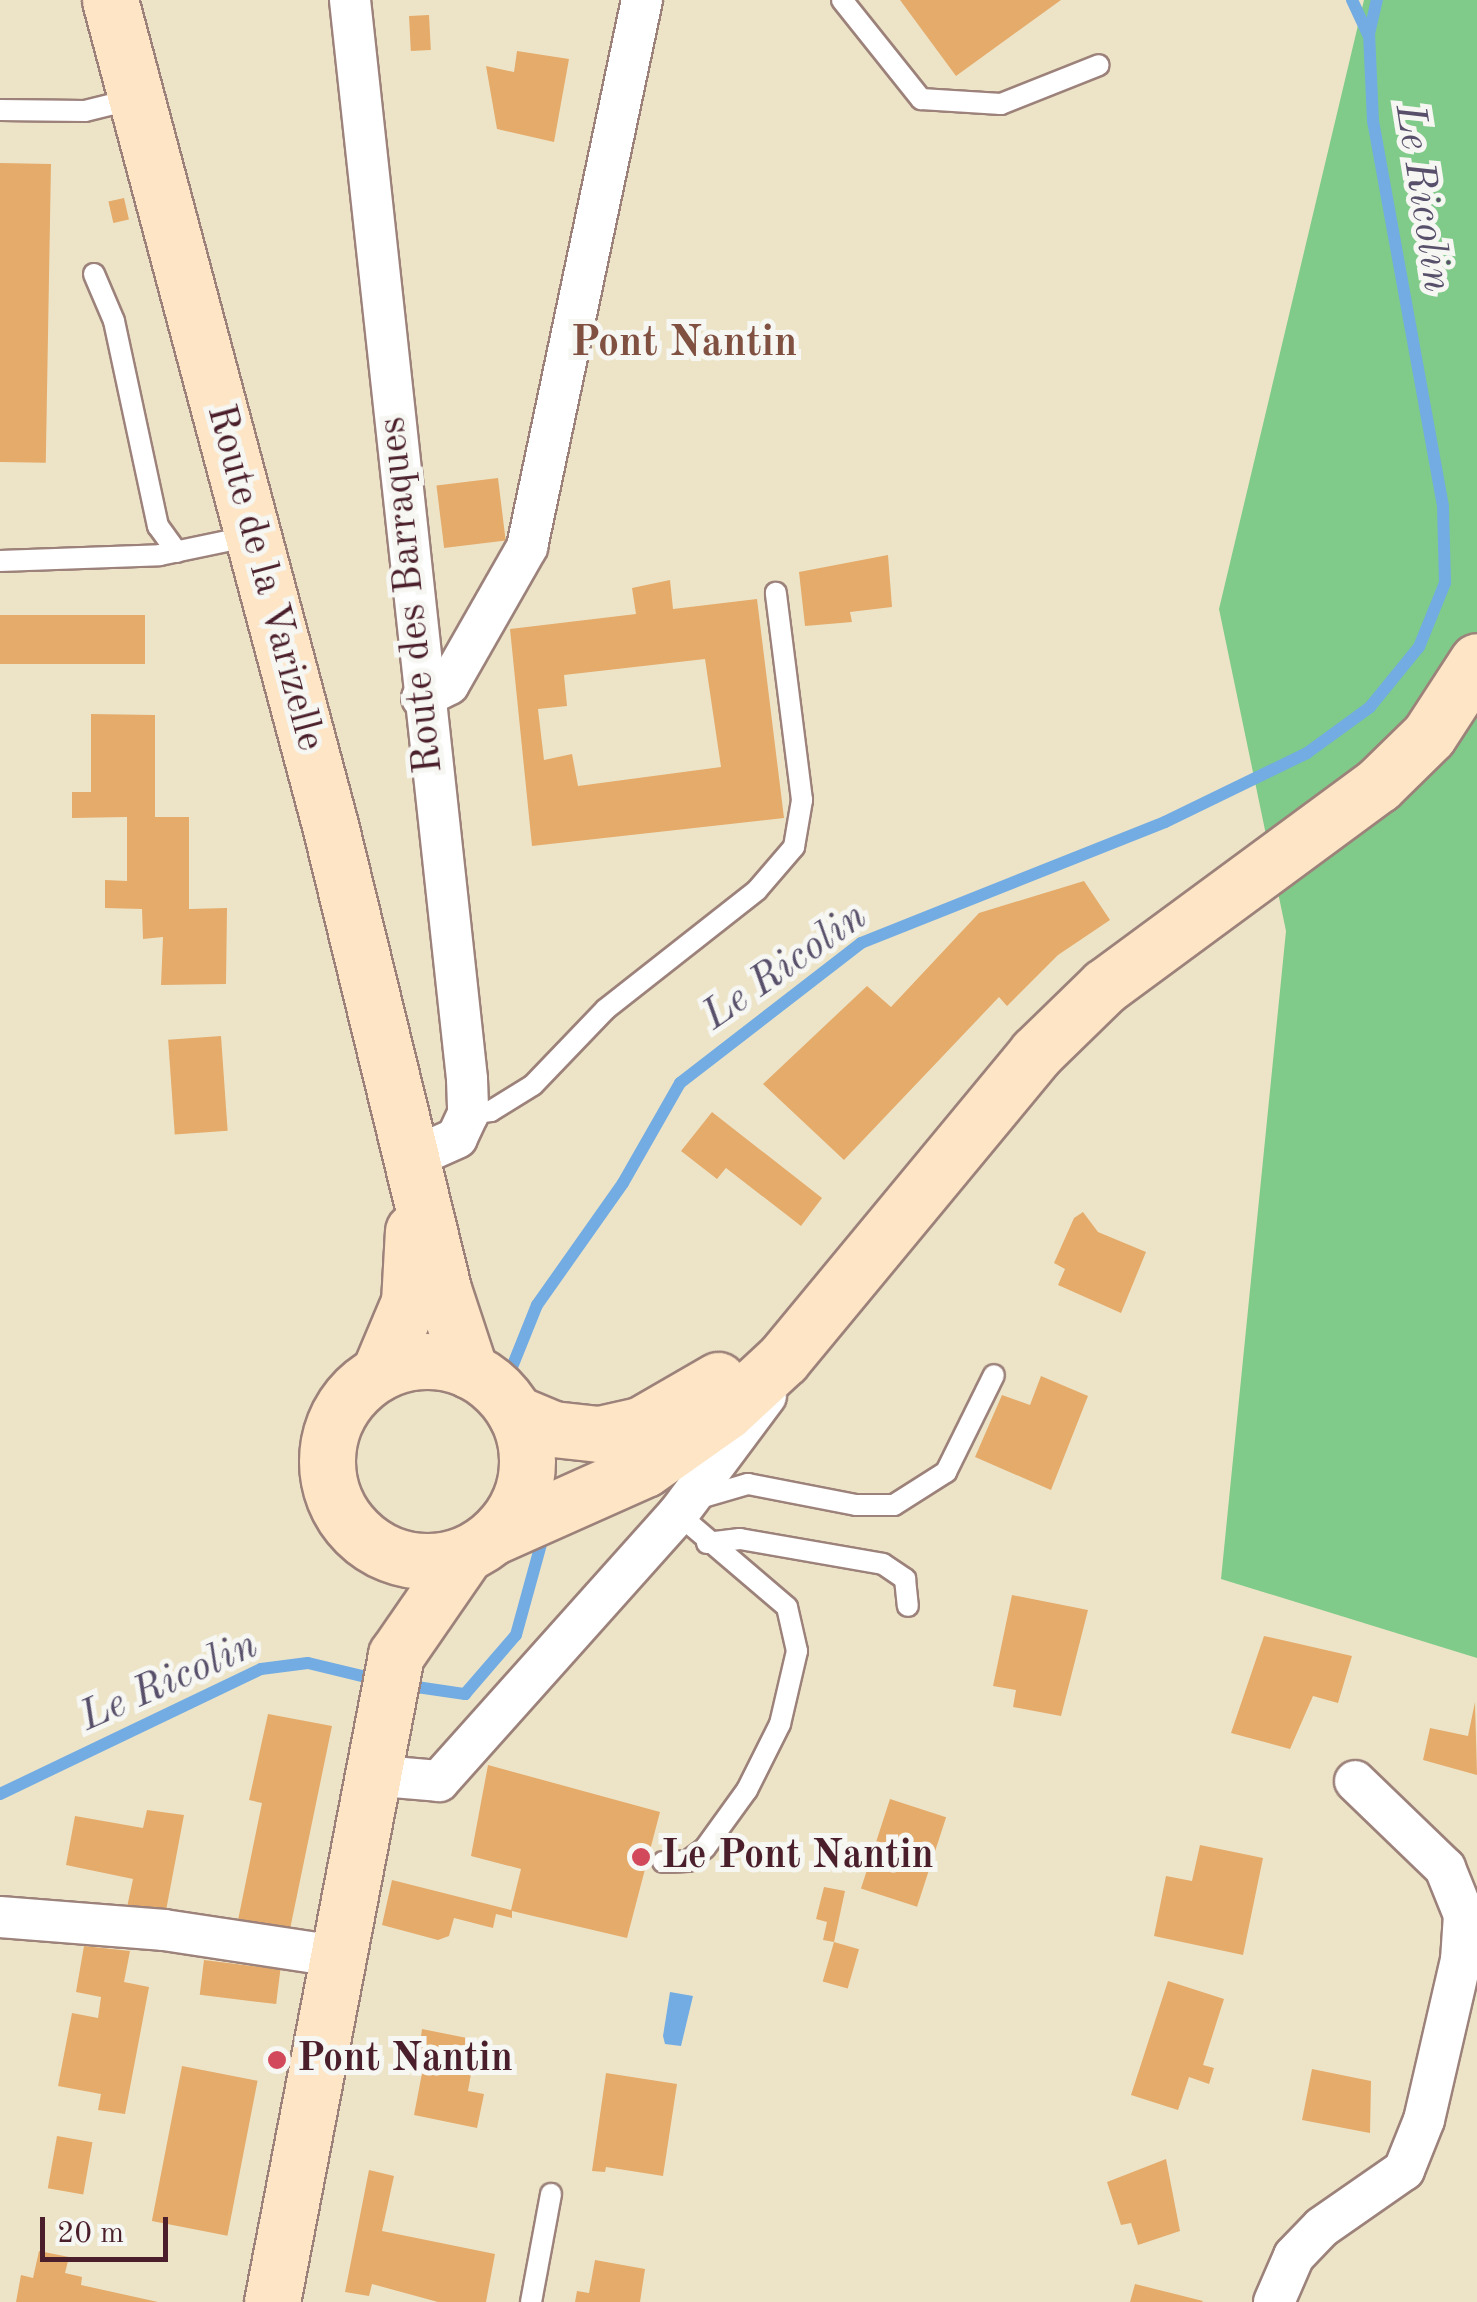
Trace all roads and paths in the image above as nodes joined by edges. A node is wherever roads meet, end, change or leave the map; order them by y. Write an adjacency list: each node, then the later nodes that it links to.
1 (110, 0): 6 (main road, Route de la Varizelle)
2 (350, 0): 14 (street, Route des Barraques)
3 (642, 0): 14 (street)
4 (842, 0): 5 (lane)
5 (1099, 65)
6 (136, 99): 7 (lane); 9 (main road, Route de la Varizelle)
7 (0, 110)
8 (94, 274): 10 (lane)
9 (253, 536): 10 (lane); 16 (main road, Route de la Varizelle)
10 (177, 552): 11 (lane)
11 (0, 560)
12 (776, 593): 15 (lane)
13 (1477, 661): 17 (main road)
14 (422, 698): 15 (street, Route des Barraques)
15 (468, 1114): 16 (street)
16 (412, 1158): 18 (main road); 19 (main road)
17 (868, 1260): 21 (main road); 22 (street); 23 (main road)
18 (470, 1371): 19 (main road); 21 (main road)
19 (378, 1373): 24 (main road)
20 (994, 1375): 22 (lane)
21 (534, 1421): 23 (main road)
22 (681, 1510): 25 (lane); 28 (street)
23 (515, 1527): 24 (main road); 27 (main road)
24 (366, 1542): 27 (main road)
25 (707, 1543): 26 (lane); 30 (lane)
26 (908, 1606)
27 (396, 1655): 28 (main road)
28 (369, 1775): 32 (main road)
29 (1355, 1781): 36 (street)
30 (663, 1862)
31 (0, 1917): 32 (street)
32 (336, 1956): 34 (main road)
33 (551, 2194): 35 (lane)
34 (272, 2302)
35 (530, 2302)
36 (1274, 2302)

